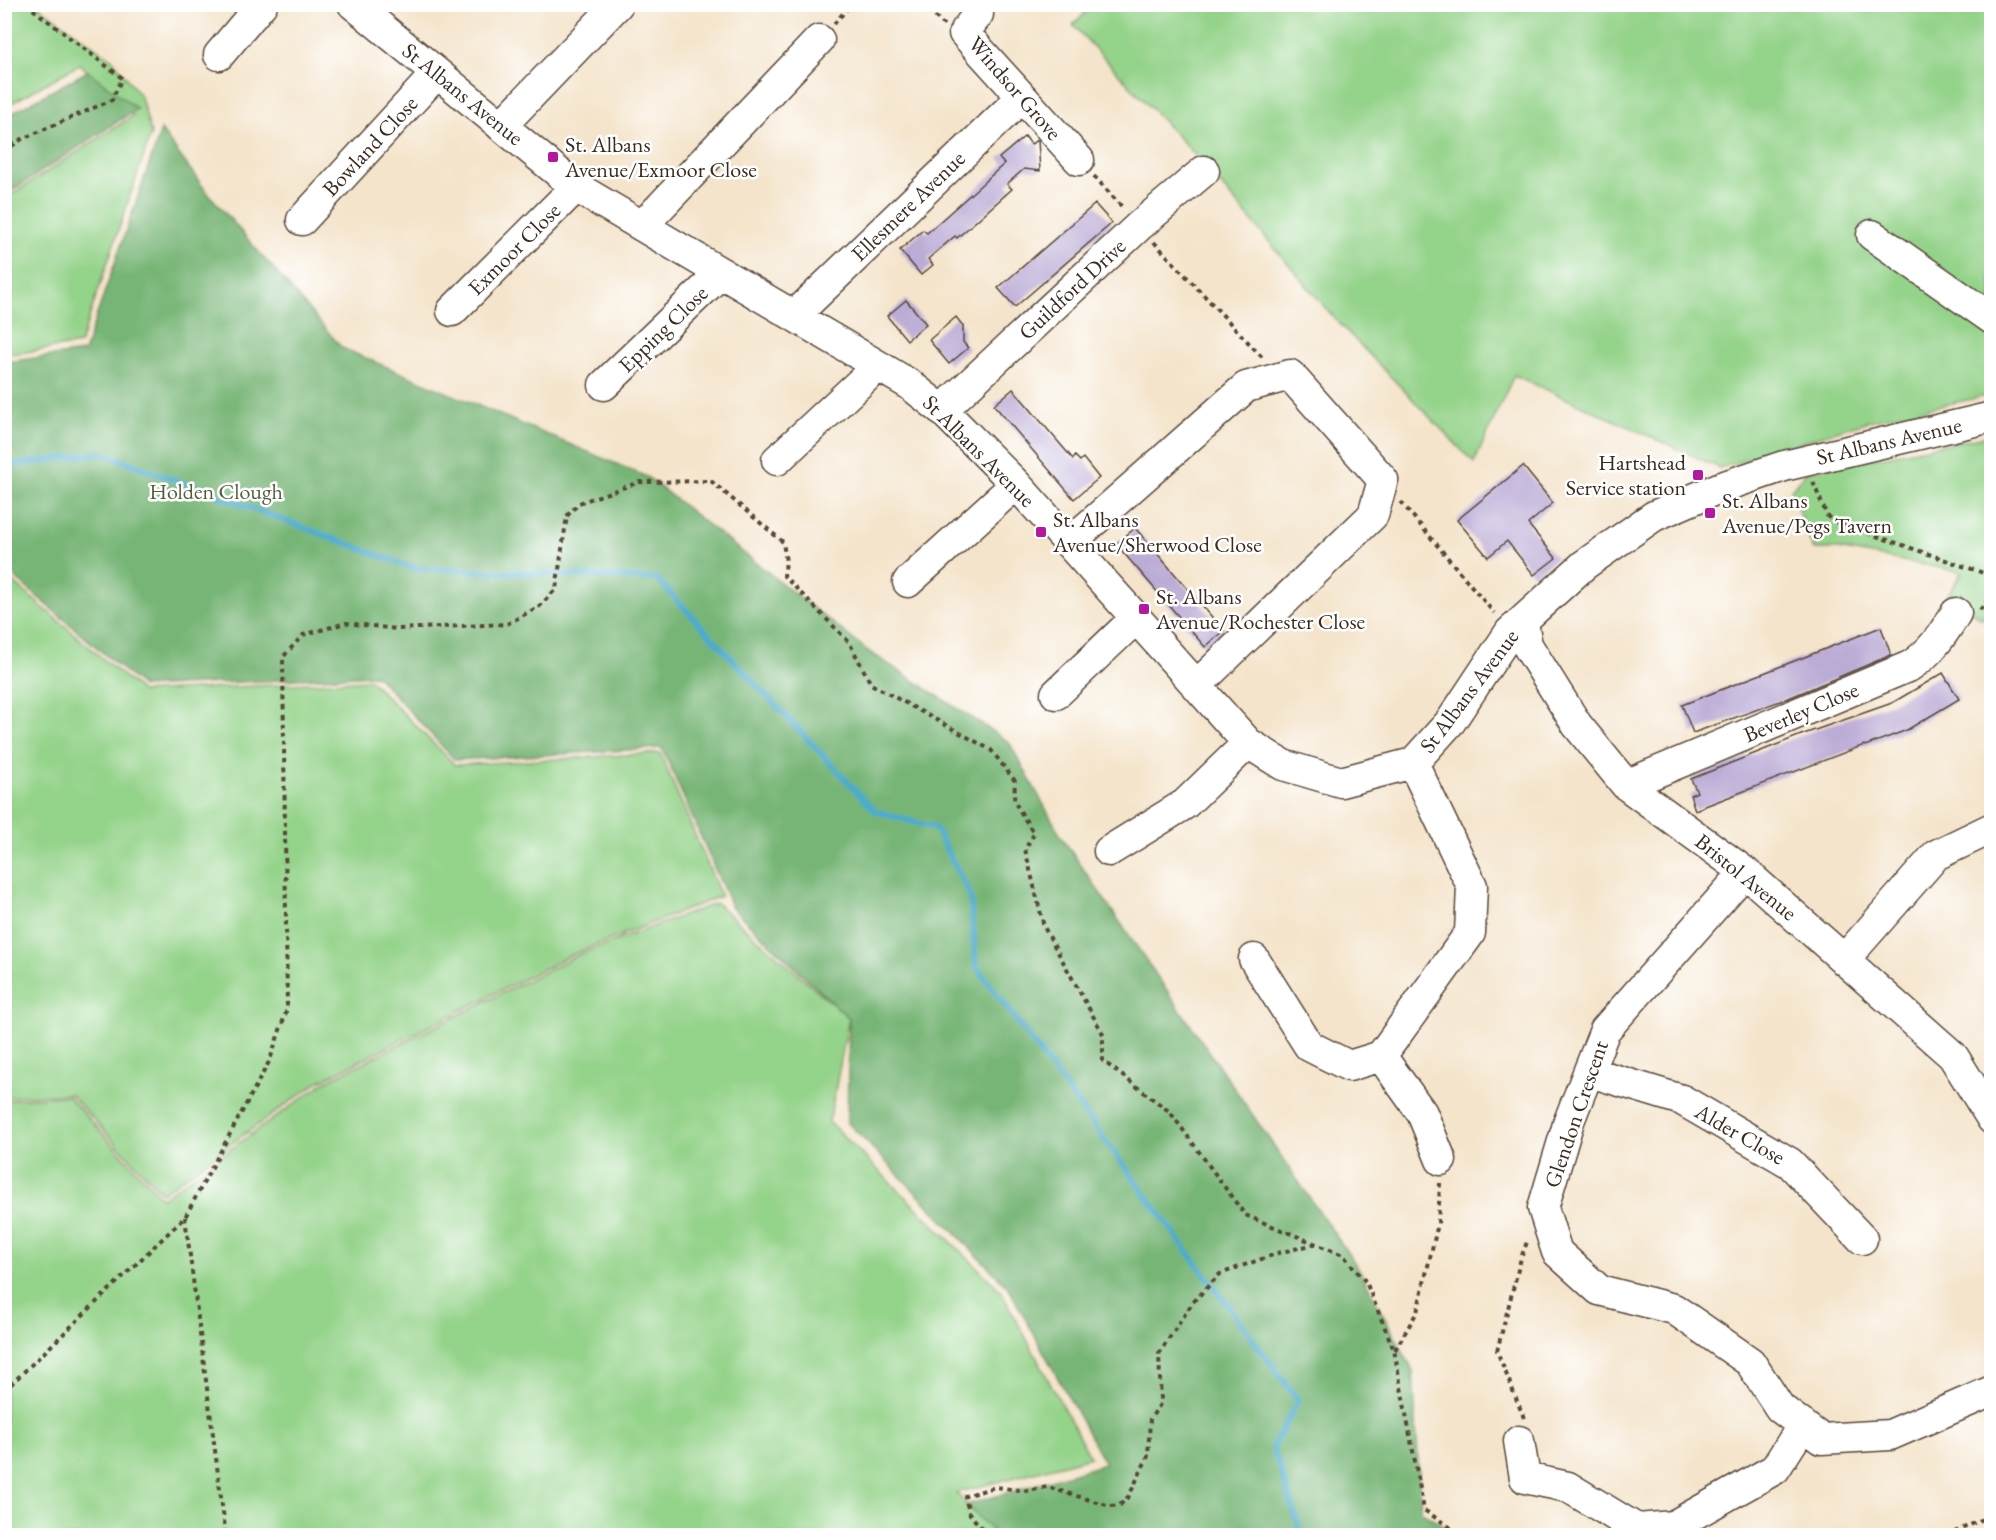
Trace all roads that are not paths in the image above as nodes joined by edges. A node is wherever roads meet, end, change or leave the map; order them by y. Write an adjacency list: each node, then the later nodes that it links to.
1 (262, 4): 6 (street)
2 (618, 4): 9 (street)
3 (362, 7): 7 (street, St Albans Avenue)
4 (978, 14): 8 (street, Windsor Grove)
5 (819, 40): 14 (street)
6 (219, 55)
7 (437, 73): 9 (street, St Albans Avenue); 13 (street, Bowland Close)
8 (1022, 97): 10 (street, Windsor Grove); 18 (street, Ellesmere Avenue)
9 (501, 126): 12 (street, St Albans Avenue)
10 (1079, 160)
11 (1204, 171): 22 (street, Guildford Drive)
12 (576, 187): 14 (street, St Albans Avenue); 17 (street, Exmoor Close)
13 (302, 220)
14 (642, 226): 16 (street, St Albans Avenue)
15 (1872, 235): 19 (street)
16 (721, 273): 18 (street, St Albans Avenue); 21 (street, Epping Close)
17 (452, 311)
18 (794, 316): 20 (street, St Albans Avenue)
19 (1992, 319)
20 (878, 366): 22 (street, St Albans Avenue); 24 (street)
21 (604, 385)
22 (942, 410): 25 (street, St Albans Avenue)
23 (1992, 417): 30 (street, St Albans Avenue)
24 (777, 460)
25 (1016, 484): 26 (street, St Albans Avenue); 27 (street)
26 (1069, 543): 29 (street, St Albans Avenue); 31 (street)
27 (908, 582)
28 (1956, 613): 35 (street, Beverley Close)
29 (1136, 618): 31 (street, St Albans Avenue); 32 (street)
30 (1516, 627): 34 (street, St Albans Avenue); 35 (street, Bristol Avenue)
31 (1196, 686): 33 (street, St Albans Avenue)
32 (1056, 694)
33 (1248, 743): 34 (street, St Albans Avenue); 37 (street)
34 (1413, 763): 41 (street)
35 (1626, 785): 38 (street, Bristol Avenue)
36 (1992, 828): 40 (street)
37 (1109, 851)
38 (1744, 872): 40 (street, Bristol Avenue); 42 (street, Glendon Crescent)
39 (1254, 959): 41 (street)
40 (1844, 960): 43 (street, Bristol Avenue)
41 (1381, 1056): 44 (street)
42 (1590, 1072): 45 (street, Alder Close); 47 (street, Glendon Crescent)
43 (1992, 1119)
44 (1441, 1160)
45 (1862, 1239)
46 (1992, 1391): 47 (street, Glendon Crescent)
47 (1803, 1425): 48 (street)
48 (1519, 1441)

